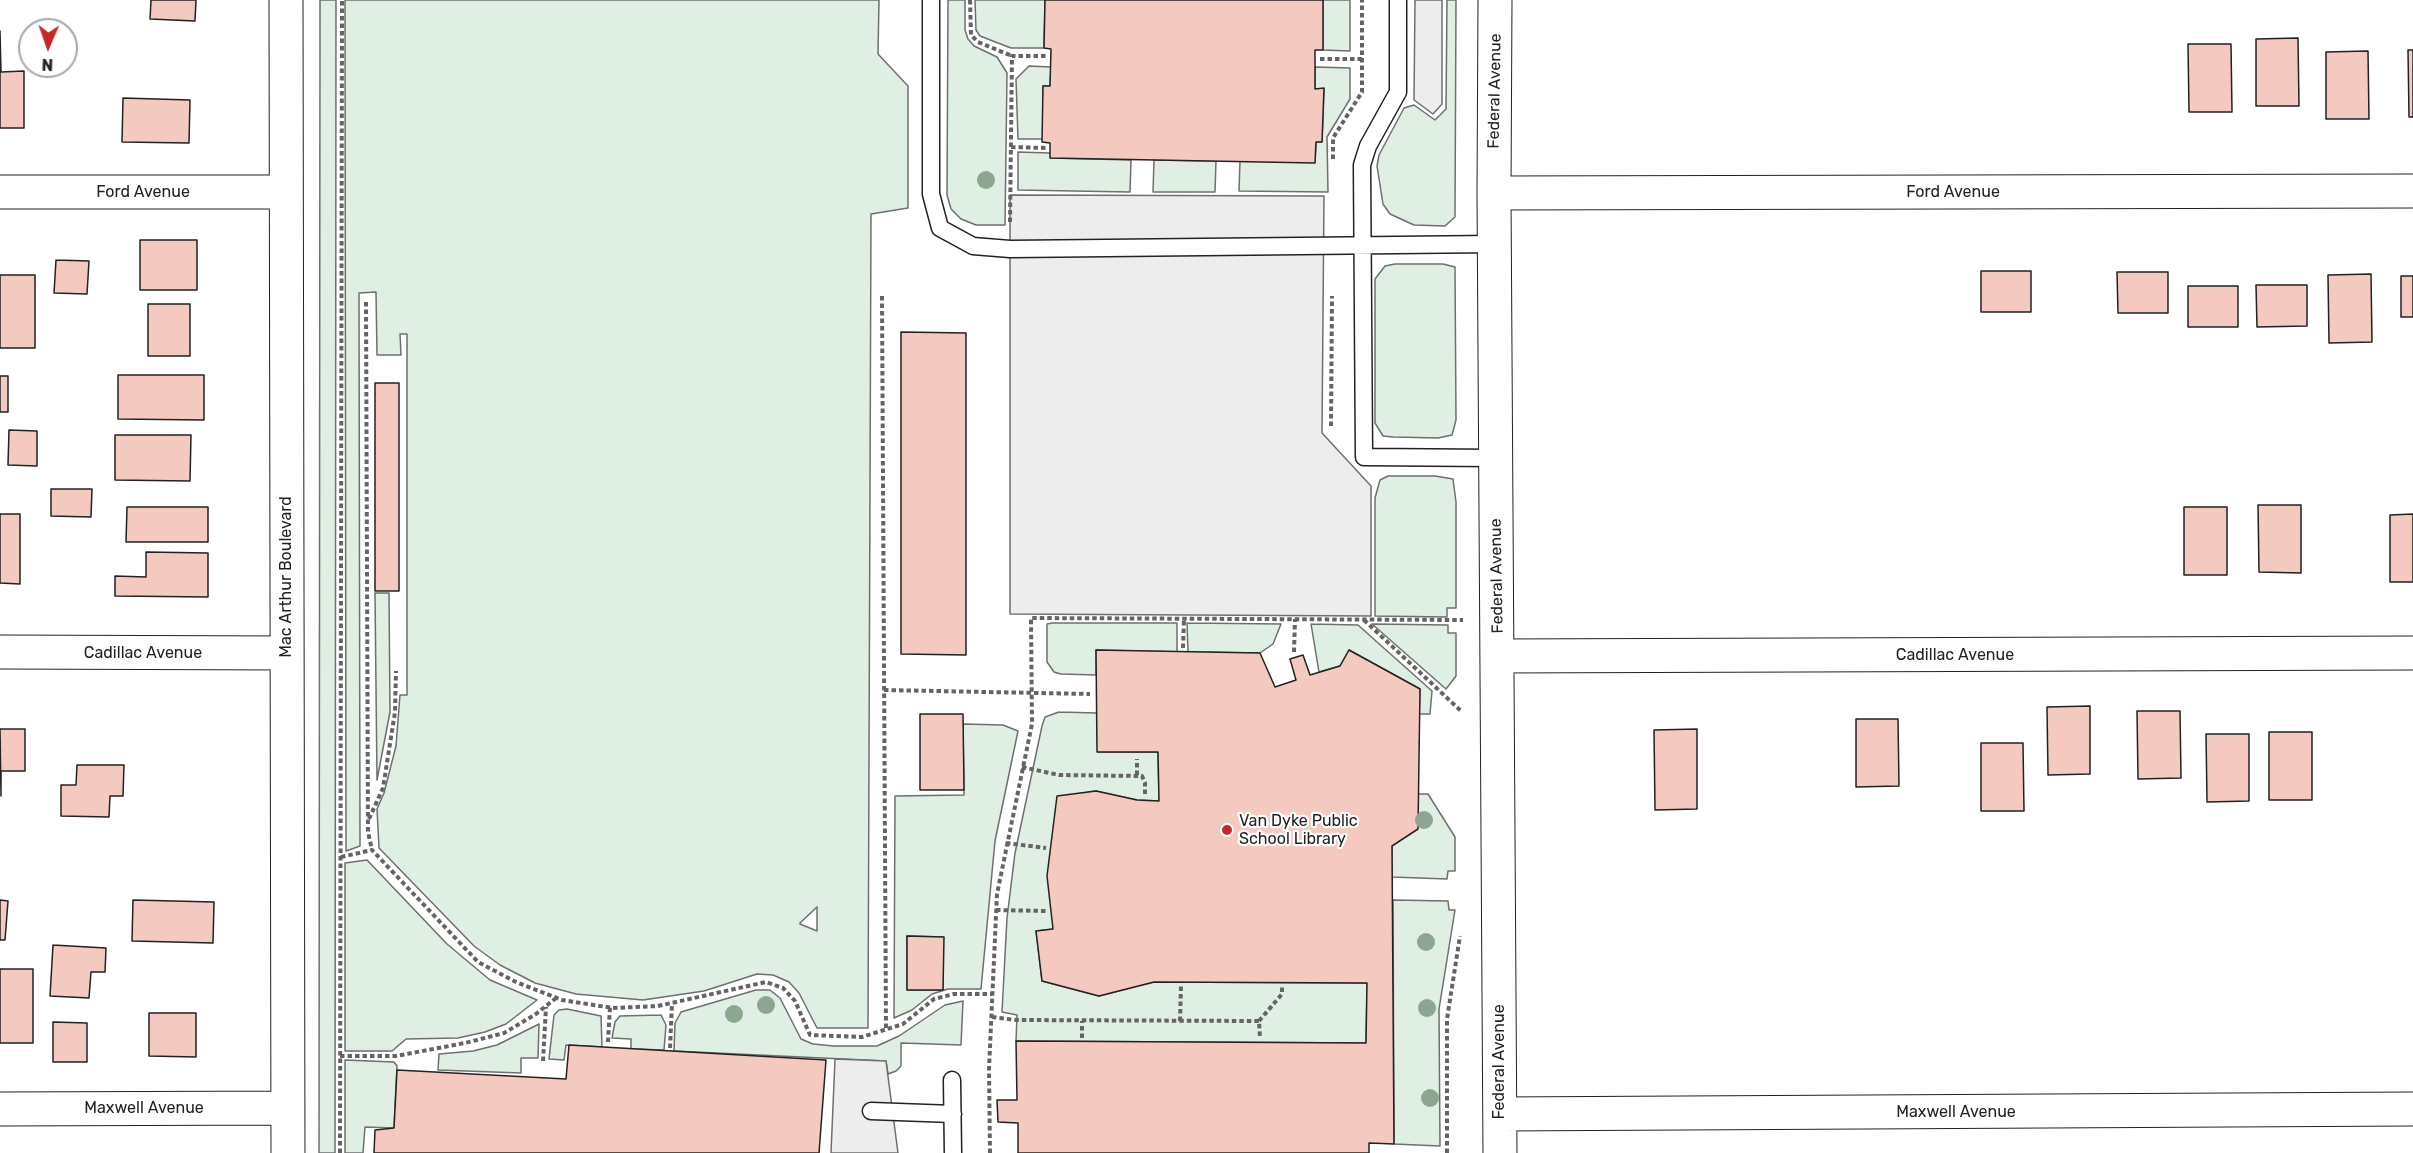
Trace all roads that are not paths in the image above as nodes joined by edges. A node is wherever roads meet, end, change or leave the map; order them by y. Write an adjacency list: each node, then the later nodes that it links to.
1 (286, 0): 7 (street, Mac Arthur Boulevard)
2 (931, 0): 10 (lane)
3 (1398, 0): 10 (lane)
4 (1496, 0): 8 (street, Federal Avenue)
5 (2413, 191): 8 (street, Ford Avenue)
6 (0, 192): 7 (street, Ford Avenue)
7 (286, 192): 13 (street, Mac Arthur Boulevard)
8 (1494, 193): 9 (street, Federal Avenue)
9 (1494, 244): 10 (lane); 11 (street, Federal Avenue)
10 (1363, 245): 11 (lane)
11 (1496, 459): 15 (street, Federal Avenue)
12 (0, 652): 13 (street, Cadillac Avenue)
13 (286, 653): 17 (street, Mac Arthur Boulevard)
14 (2413, 653): 15 (street, Cadillac Avenue)
15 (1498, 656): 22 (street, Federal Avenue)
16 (952, 1080): 21 (lane)
17 (288, 1108): 18 (street, Maxwell Avenue); 23 (street, Mac Arthur Boulevard)
18 (0, 1109)
19 (2413, 1109): 22 (street, Maxwell Avenue)
20 (871, 1111): 21 (lane)
21 (953, 1113): 24 (lane)
22 (1500, 1114): 25 (street, Federal Avenue)
23 (288, 1153)
24 (953, 1153)
25 (1500, 1153)

